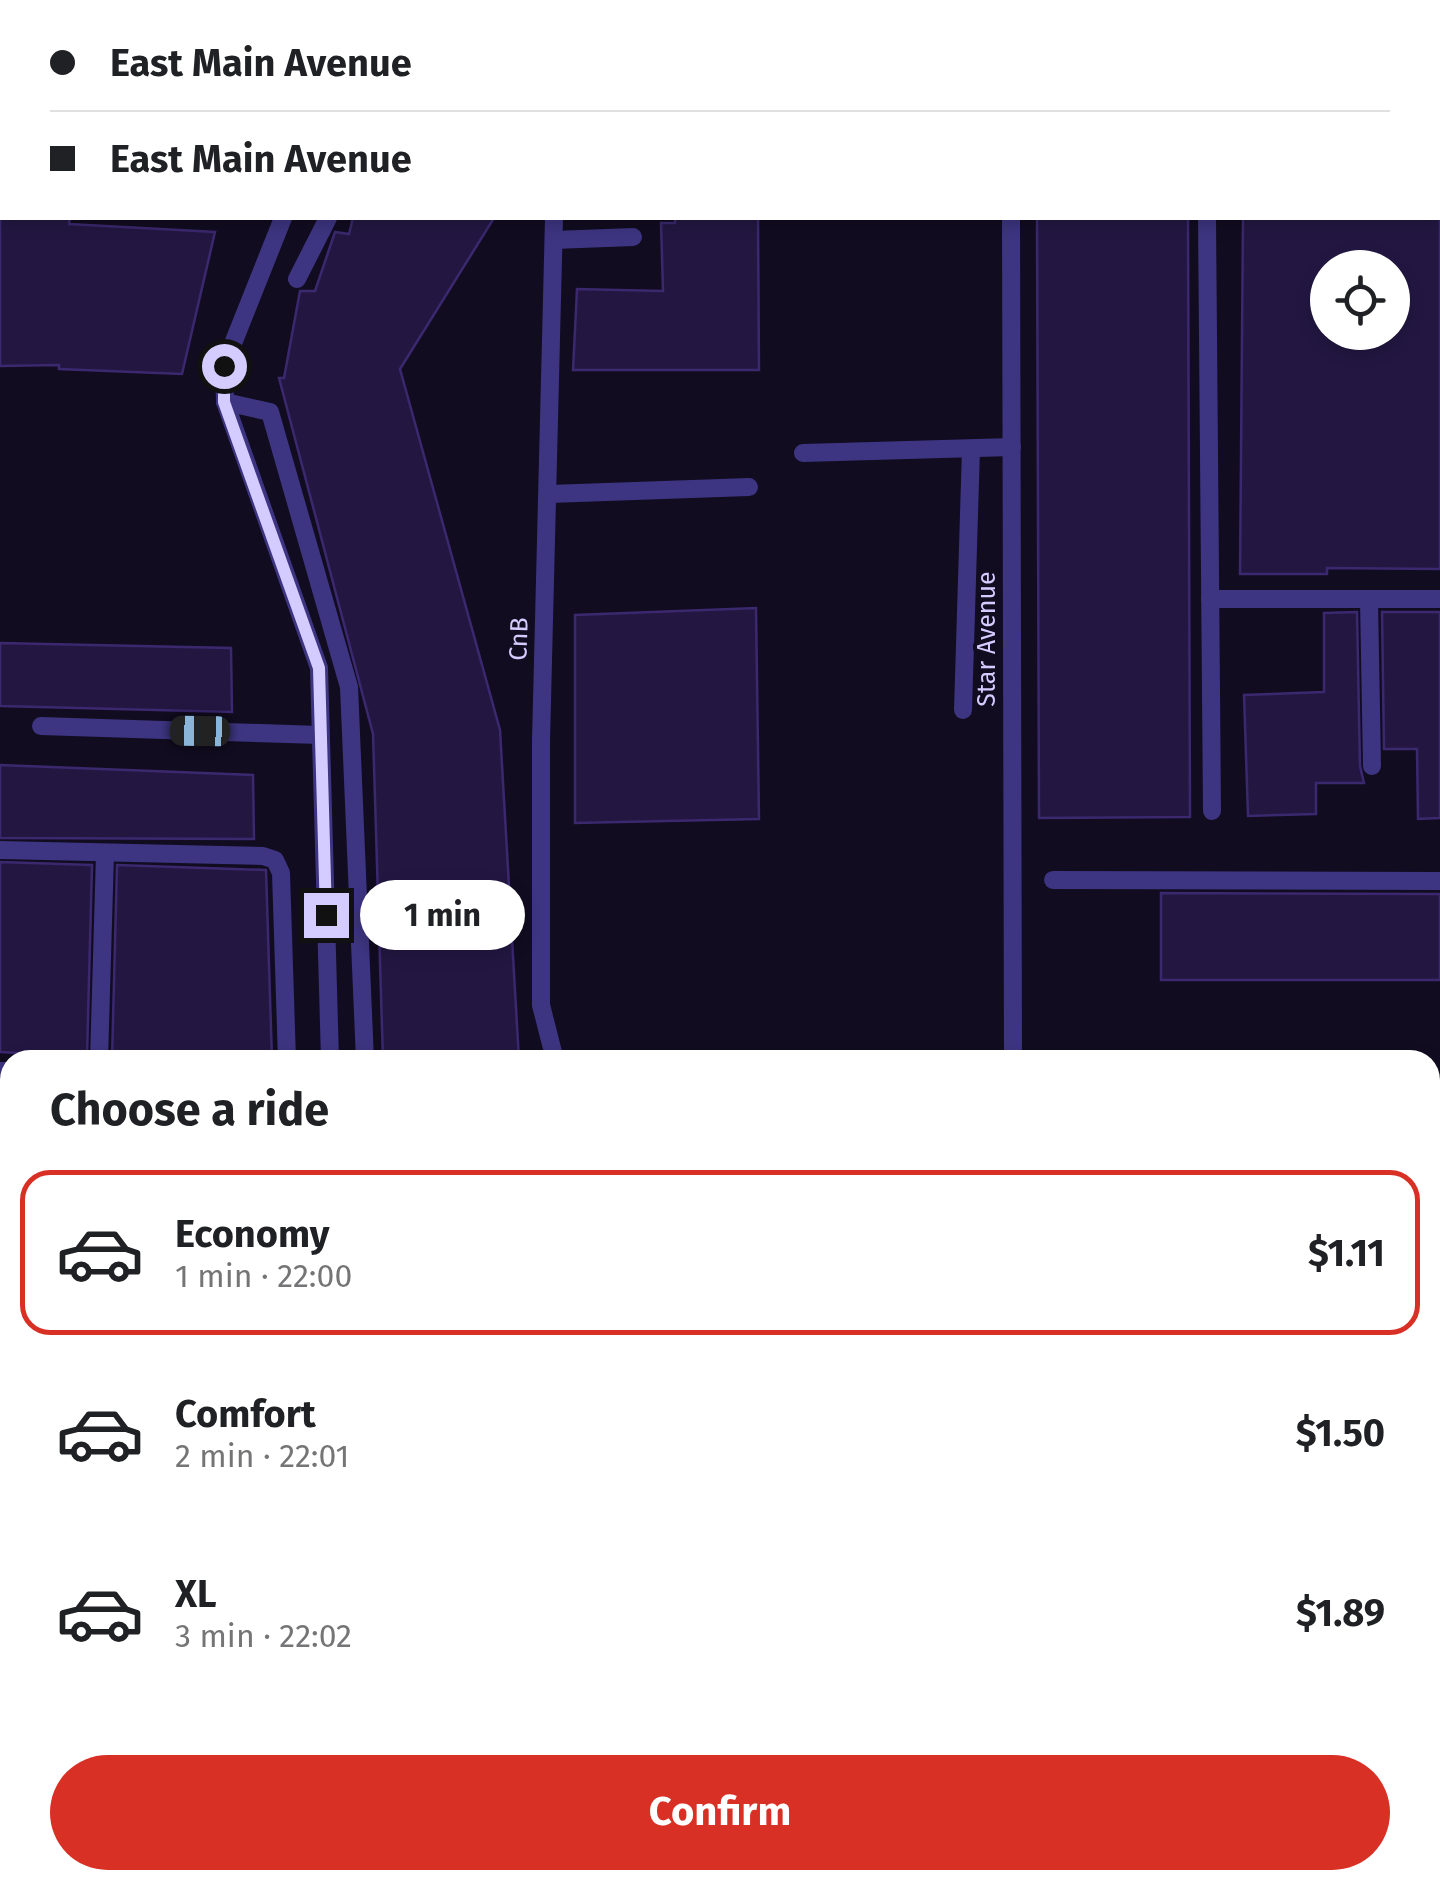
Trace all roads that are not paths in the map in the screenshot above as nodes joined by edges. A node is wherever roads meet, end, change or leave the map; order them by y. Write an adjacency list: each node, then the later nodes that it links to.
1 (281, 220): 9 (street)
2 (327, 220): 8 (street)
3 (554, 220): 7 (street, CnB)
4 (1012, 220): 10 (street, Star Avenue)
5 (1207, 220): 15 (street)
6 (634, 237): 7 (street)
7 (554, 240): 14 (street, CnB)
8 (297, 278)
9 (224, 402): 20 (street); 30 (street)
10 (1012, 447): 11 (street); 32 (street, Star Avenue)
11 (970, 448): 12 (street); 18 (street)
12 (803, 454)
13 (749, 487): 14 (street)
14 (549, 494): 31 (street, CnB)
15 (1210, 599): 17 (street); 22 (street)
16 (1440, 599): 17 (street)
17 (1369, 600): 21 (street)
18 (963, 710)
19 (41, 726): 20 (street)
20 (320, 734): 29 (street)
21 (1372, 766)
22 (1212, 810)
23 (0, 850): 24 (street)
24 (105, 854): 27 (street); 28 (street)
25 (1054, 880): 26 (street)
26 (1440, 880)
27 (99, 1050)
28 (287, 1050)
29 (330, 1050)
30 (365, 1050)
31 (553, 1050)
32 (1013, 1050)

